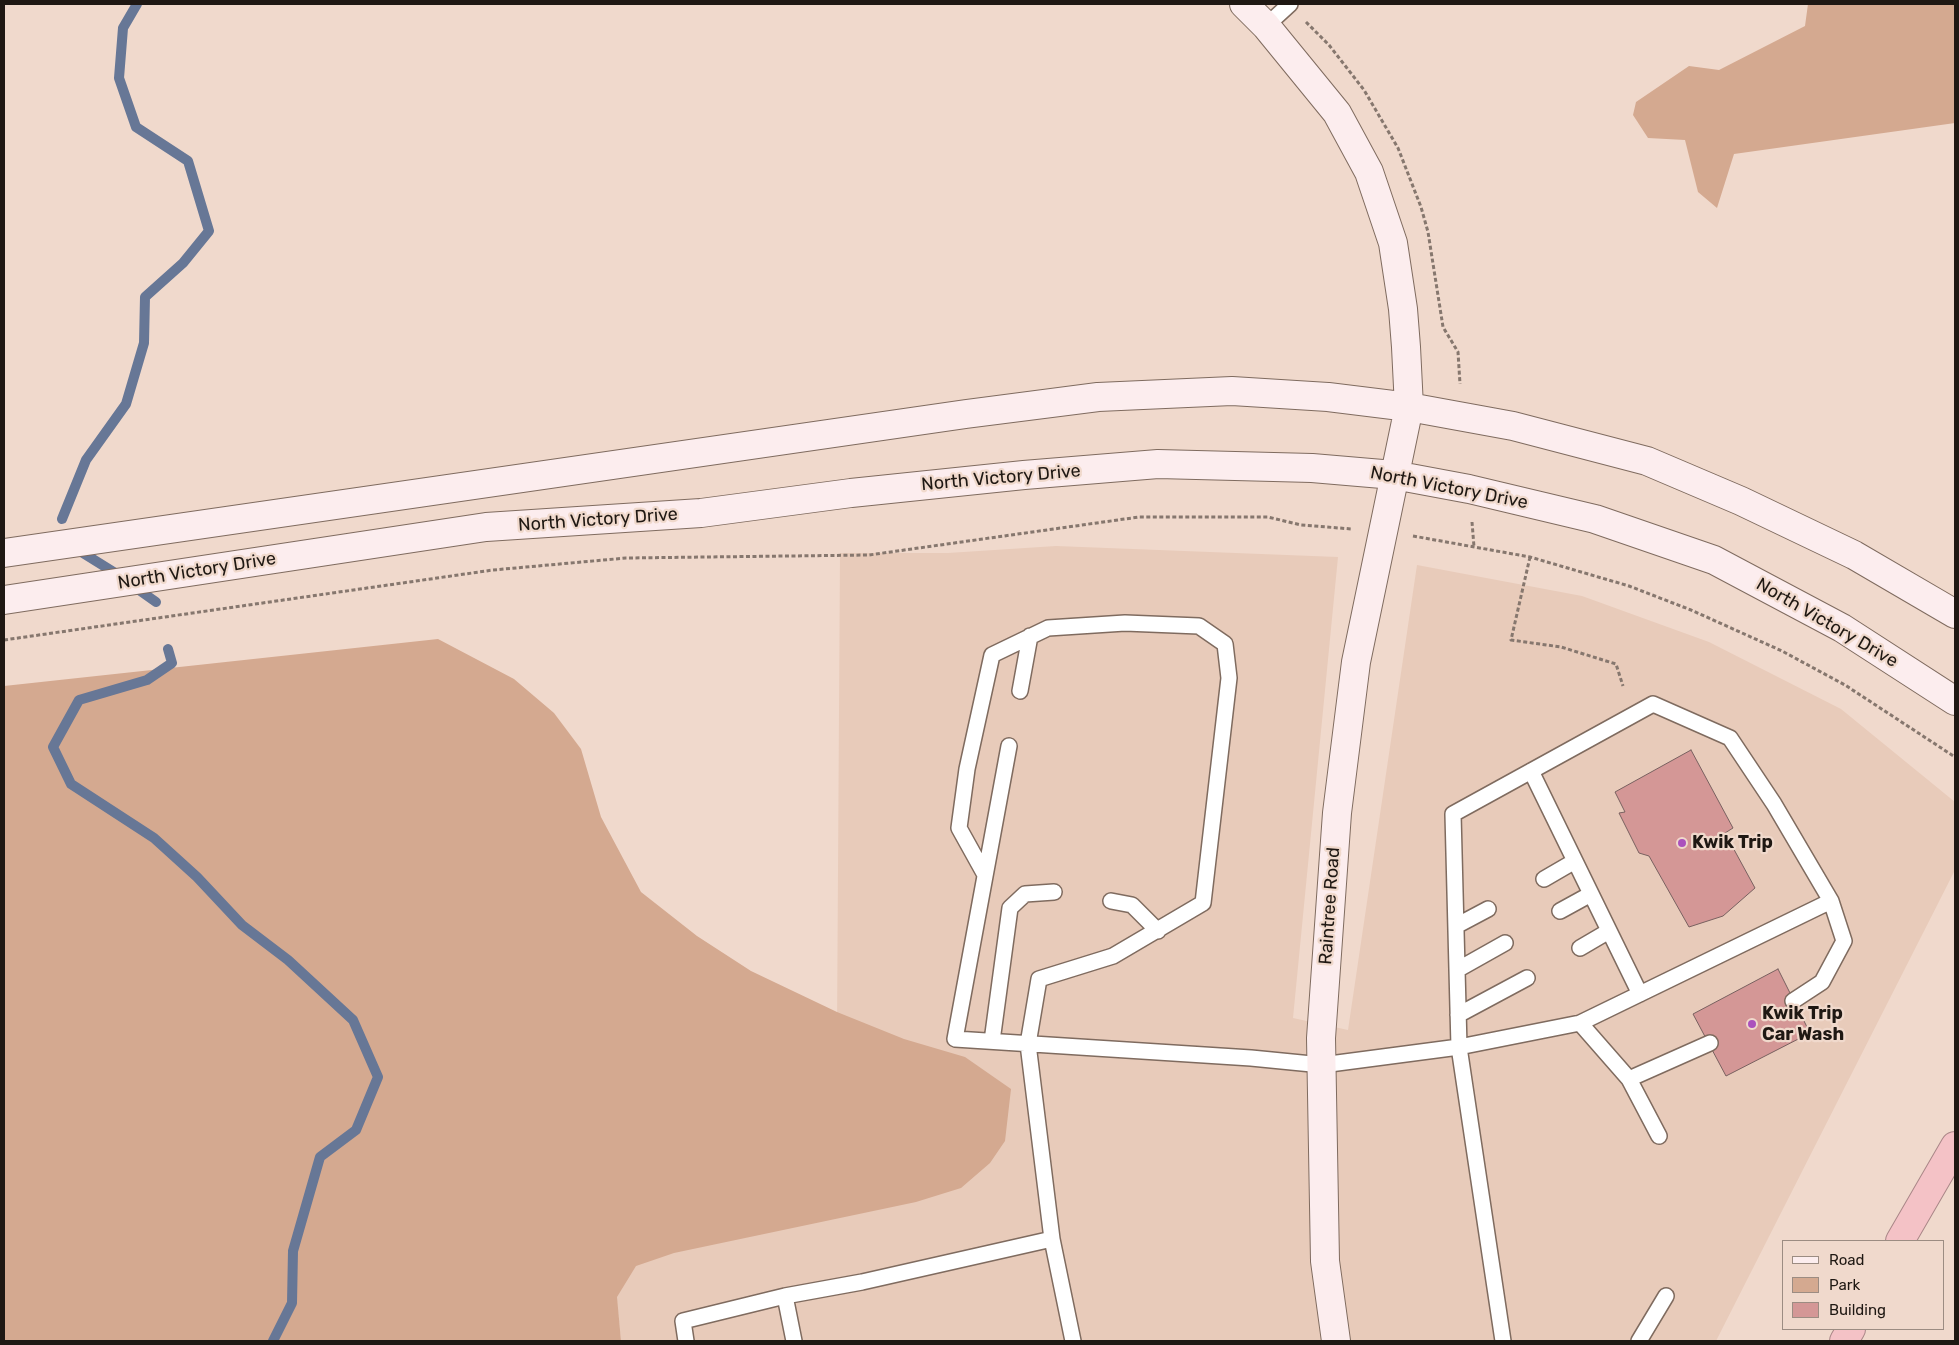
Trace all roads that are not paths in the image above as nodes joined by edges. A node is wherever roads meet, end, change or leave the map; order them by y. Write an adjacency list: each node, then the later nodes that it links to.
1 (1244, 4): 3 (main road, Raintree Road)
2 (1290, 4): 3 (lane)
3 (1266, 26): 4 (main road, Raintree Road)
4 (1409, 407): 5 (main road, Raintree Road); 6 (main road); 8 (main road)
5 (1394, 475): 7 (main road, North Victory Drive); 11 (main road, North Victory Drive); 38 (main road, Raintree Road)
6 (4, 553)
7 (4, 600)
8 (1955, 614)
9 (1030, 636): 10 (lane); 15 (lane); 24 (lane)
10 (1020, 691)
11 (1955, 701)
12 (1009, 746): 15 (lane)
13 (1531, 772): 14 (lane); 20 (lane); 23 (lane)
14 (1575, 861): 16 (lane); 18 (lane)
15 (984, 873): 34 (lane)
16 (1544, 879)
17 (1054, 892): 34 (lane)
18 (1591, 894): 22 (lane); 25 (lane)
19 (1111, 901): 24 (lane)
20 (1831, 901): 30 (lane); 31 (lane)
21 (1488, 909): 23 (lane)
22 (1560, 911)
23 (1456, 926): 28 (lane)
24 (1158, 931): 36 (lane)
25 (1609, 931): 27 (lane); 30 (lane)
26 (1505, 943): 28 (lane)
27 (1580, 948)
28 (1456, 970): 32 (lane)
29 (1527, 978): 32 (lane)
30 (1640, 994): 33 (lane)
31 (1793, 1001)
32 (1458, 1014): 37 (lane)
33 (1580, 1023): 37 (lane); 39 (lane)
34 (992, 1041): 36 (lane)
35 (1710, 1043): 39 (lane)
36 (1028, 1044): 38 (lane); 42 (lane)
37 (1459, 1047): 38 (lane); 51 (lane)
38 (1322, 1065): 50 (main road, Raintree Road)
39 (1629, 1079): 40 (lane)
40 (1658, 1136)
41 (1955, 1146): 43 (highway)
42 (1052, 1239): 44 (lane); 49 (lane)
43 (1901, 1240)
44 (785, 1296): 47 (lane); 48 (lane)
45 (1666, 1296): 52 (lane)
46 (1850, 1330): 53 (highway)
47 (686, 1341)
48 (794, 1341)
49 (1073, 1341)
50 (1336, 1341)
51 (1503, 1341)
52 (1640, 1341)
53 (1844, 1341)

